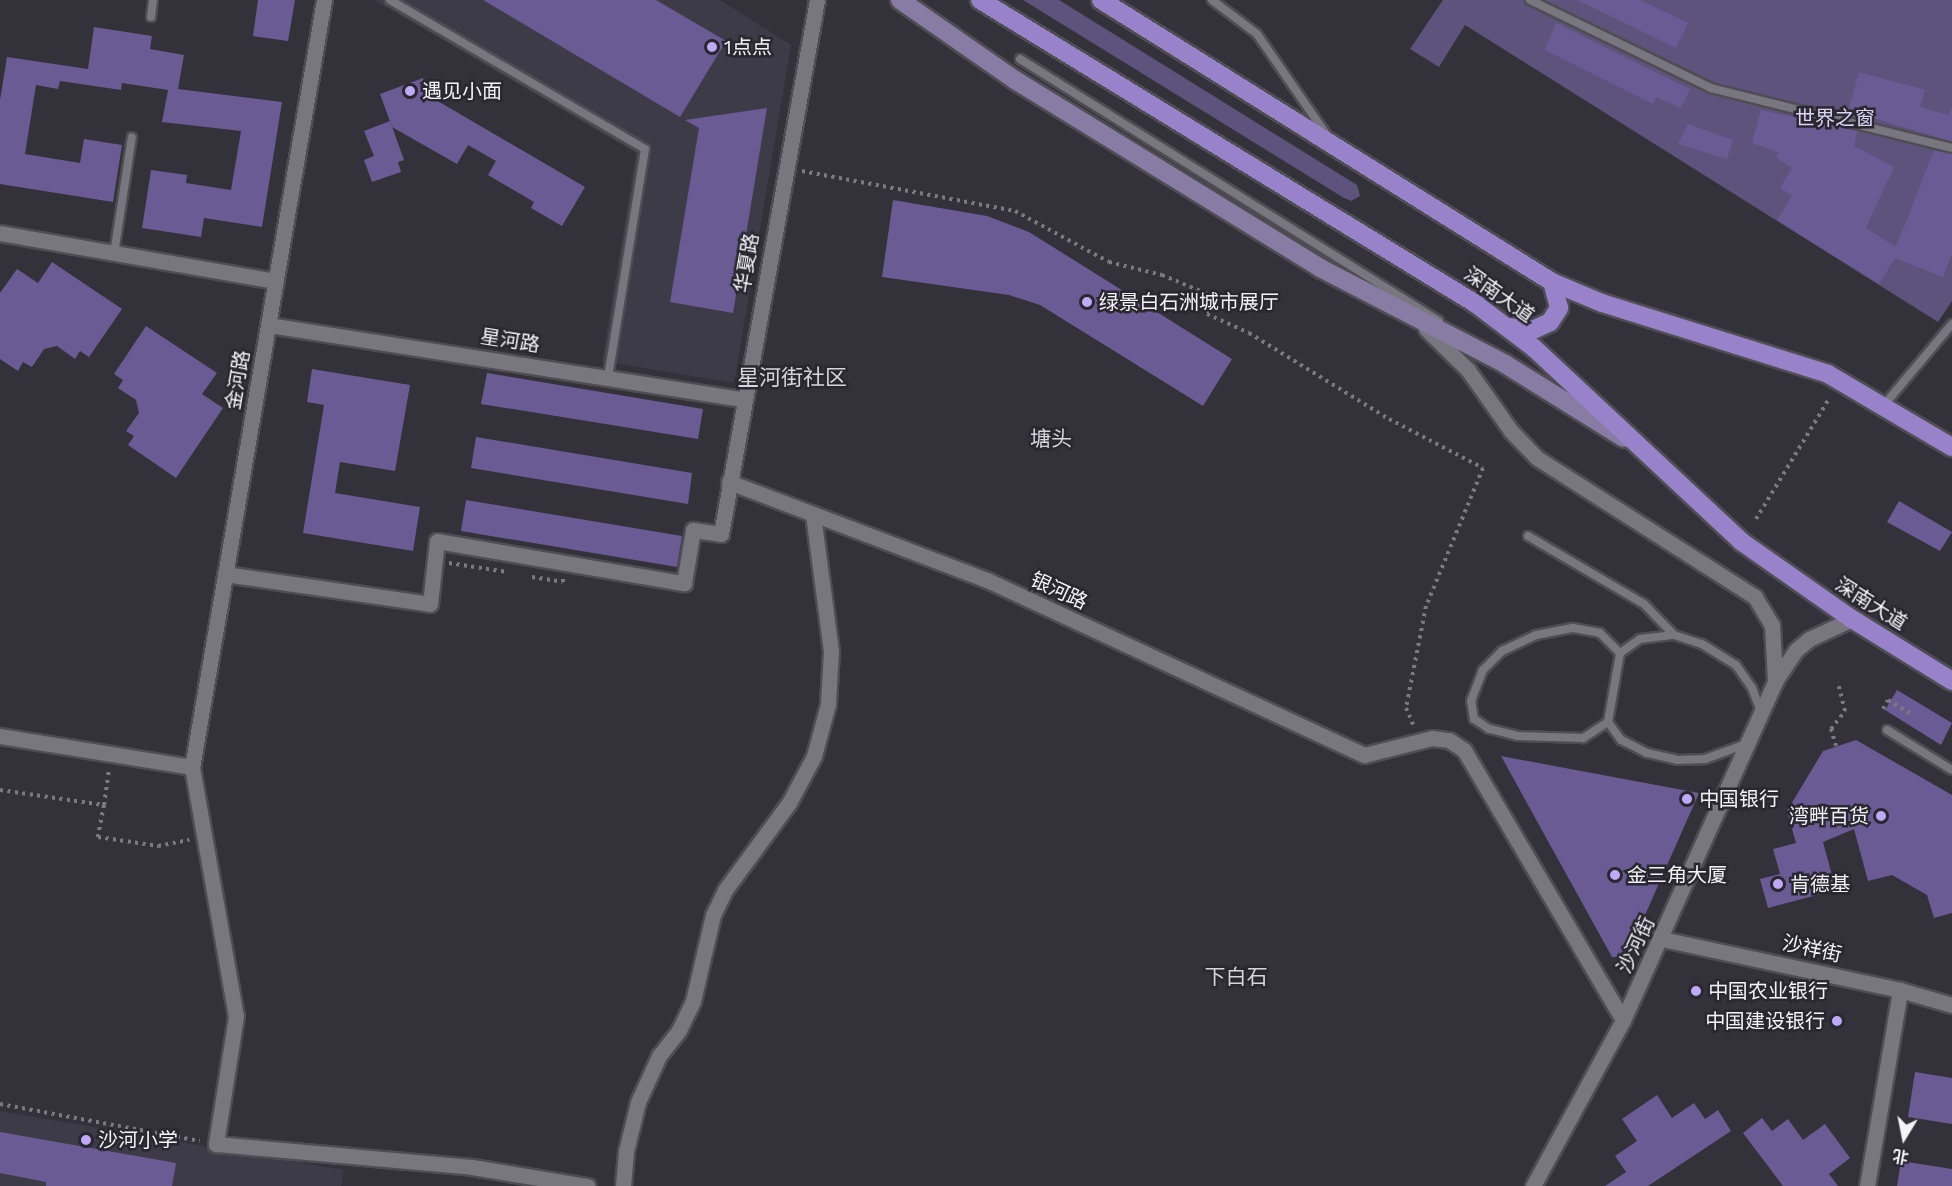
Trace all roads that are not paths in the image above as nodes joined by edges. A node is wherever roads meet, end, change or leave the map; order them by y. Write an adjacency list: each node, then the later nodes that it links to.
1 (153, 0): 10 (lane)
2 (324, 0): 17 (street, 金河路)
3 (390, 0): 24 (lane)
4 (817, 0): 25 (street, 华夏路)
5 (900, 0): 19 (main road)
6 (980, 0): 22 (main road, 深南大道)
7 (1101, 0): 13 (main road, 深南大道)
8 (1212, 0): 13 (lane)
9 (1530, 0): 14 (lane)
10 (151, 17)
11 (1020, 59): 23 (lane)
12 (132, 137): 16 (lane)
13 (1332, 143): 18 (main road, 深南大道)
14 (1952, 148)
15 (0, 233): 16 (street)
16 (114, 254): 17 (street)
17 (276, 281): 21 (street, 金河路)
18 (1552, 282): 22 (main road); 26 (main road, 深南大道)
19 (1405, 312): 23 (main road); 36 (street)
20 (1952, 324): 26 (lane)
21 (269, 325): 24 (street, 星河路); 32 (street, 金河路)
22 (1509, 327): 28 (main road, 深南大道)
23 (1505, 364): 28 (main road)
24 (608, 378): 25 (street, 星河路)
25 (744, 399): 29 (street, 华夏路)
26 (1884, 405): 27 (main road, 深南大道)
27 (1952, 447)
28 (1655, 457): 33 (main road, 深南大道)
29 (729, 482): 30 (street, 银河路); 32 (street, 华夏路)
30 (813, 514): 48 (street, 银河路); 50 (street)
31 (1528, 536): 34 (lane)
32 (225, 574): 43 (street, 金河路)
33 (1852, 619): 36 (street, 沙河街); 37 (main road, 深南大道)
34 (1674, 635): 35 (lane); 38 (lane)
35 (1620, 654): 39 (lane); 39 (lane)
36 (1775, 681): 38 (street, 沙河街)
37 (1952, 681)
38 (1761, 713): 42 (street, 沙河街)
39 (1608, 722): 42 (lane)
40 (1887, 730): 44 (lane)
41 (0, 736): 43 (street)
42 (1748, 744): 45 (street, 沙河街)
43 (192, 767): 49 (street, 金河路)
44 (1952, 770)
45 (1662, 939): 46 (street, 沙祥街); 48 (street, 沙河街)
46 (1900, 990): 47 (street, 沙祥街); 52 (street)
47 (1952, 1005)
48 (1623, 1020): 51 (street, 沙河街)
49 (587, 1186)
50 (623, 1186)
51 (1533, 1186)
52 (1867, 1186)

